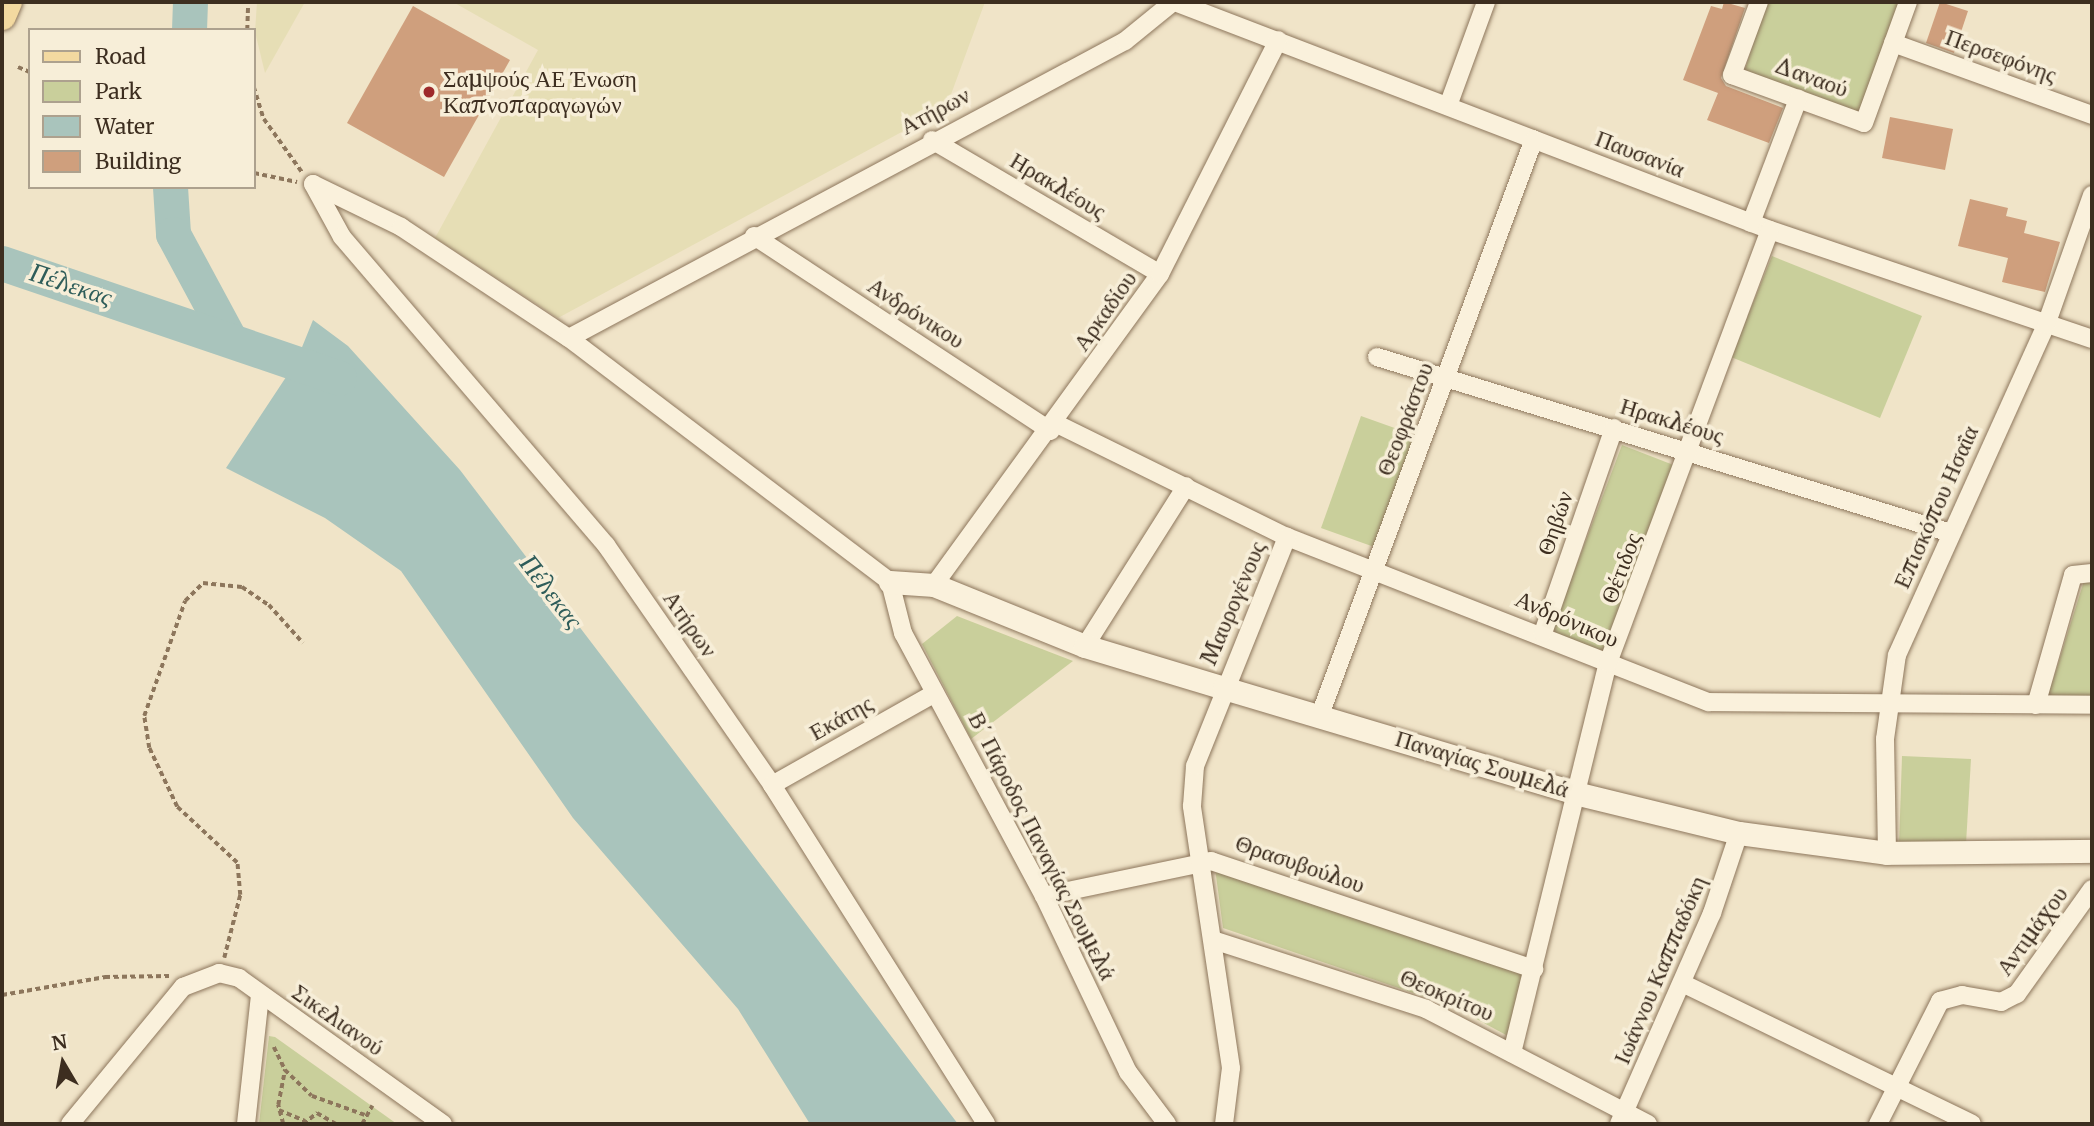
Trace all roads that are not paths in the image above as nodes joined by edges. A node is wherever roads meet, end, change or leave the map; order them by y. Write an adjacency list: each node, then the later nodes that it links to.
1 (8, 2): 6 (main road)
2 (1174, 2): 7 (street, Παυσανία); 13 (street, Ατήρων)
3 (1486, 2): 10 (street)
4 (1759, 2): 9 (street, Δαναού)
5 (1908, 2): 8 (street, Δαναού)
6 (2, 16)
7 (1278, 40): 10 (street, Παυσανία); 18 (street, Αρκαδίου)
8 (1893, 43): 9 (street, Δαναού); 11 (street, Περσεφόνης)
9 (1798, 99): 15 (street)
10 (1448, 106): 12 (street, Παυσανία)
11 (2092, 115)
12 (1534, 139): 15 (street, Παυσανία); 23 (street, Θεοφράστου)
13 (932, 140): 17 (street, Ατήρων); 18 (street, Ηρακλέους)
14 (2092, 195): 19 (street, Επισκόπου Ησαΐα)
15 (1751, 223): 16 (street, Παυσανία)
16 (1770, 230): 19 (street, Παυσανία); 26 (street, Θέτιδος)
17 (754, 236): 20 (street, Ατήρων); 24 (street, Ανδρόνικου)
18 (1160, 274): 24 (street, Αρκαδίου)
19 (2046, 325): 21 (street, Παυσανία); 28 (street, Επισκόπου Ησαΐα)
20 (569, 338): 32 (street); 43 (street, Ατήρων)
21 (2092, 339)
22 (1377, 357): 23 (street, Ηρακλέους)
23 (1447, 377): 25 (street, Ηρακλέους); 30 (street, Θεοφράστου)
24 (1054, 428): 27 (street, Ανδρόνικου); 33 (street, Αρκαδίου)
25 (1614, 428): 26 (street, Ηρακλέους); 34 (street, Θηβών)
26 (1690, 452): 28 (street, Ηρακλέους); 36 (street, Θέτιδος)
27 (1186, 486): 29 (street, Ανδρόνικου); 35 (street)
28 (1951, 533): 39 (street, Επισκόπου Ησαΐα)
29 (1287, 537): 30 (street, Ανδρόνικου); 37 (street, Μαυρογένους)
30 (1374, 568): 34 (street, Ανδρόνικου); 42 (street, Θεοφράστου)
31 (2092, 573): 40 (street)
32 (890, 582): 33 (street, Παναγίας Σουμελά); 38 (street, Β΄ Πάροδος Παναγίας Σουμελά)
33 (934, 585): 35 (street, Παναγίας Σουμελά)
34 (1543, 633): 36 (street, Ανδρόνικου)
35 (1085, 646): 37 (street, Παναγίας Σουμελά)
36 (1608, 663): 39 (street, Ανδρόνικου); 44 (street, Θέτιδος)
37 (1224, 688): 42 (street, Παναγίας Σουμελά); 48 (street, Μαυρογένους)
38 (935, 693): 43 (street, Εκάτης); 50 (street, Β΄ Πάροδος Παναγίας Σουμελά)
39 (1888, 704): 40 (street, Ανδρόνικου); 47 (street, Επισκόπου Ησαΐα)
40 (2036, 705): 41 (street, Ανδρόνικου)
41 (2092, 705)
42 (1320, 715): 44 (street, Παναγίας Σουμελά)
43 (772, 785): 61 (street, Ατήρων)
44 (1579, 794): 45 (street, Παναγίας Σουμελά); 52 (street, Θέτιδος)
45 (1739, 833): 47 (street, Παναγίας Σουμελά); 53 (street, Ιωάννου Καππαδόκη)
46 (2092, 851): 47 (street, Παναγίας Σουμελά)
47 (1887, 853)
48 (1201, 861): 50 (street, Θρασυβούλου); 51 (street, Μαυρογένους); 52 (street, Θρασυβούλου)
49 (2092, 889): 56 (street, Αντιμάχου)
50 (1044, 896): 62 (street, Β΄ Πάροδος Παναγίας Σουμελά)
51 (1213, 940): 55 (street, Θεοκρίτου); 63 (street, Μαυρογένους)
52 (1534, 969): 55 (street, Θέτιδος)
53 (1682, 983): 56 (street); 57 (street, Ιωάννου Καππαδόκη)
54 (260, 995): 58 (street, Σικελιανού); 59 (street); 60 (street, Σικελιανού)
55 (1512, 1053): 57 (street, Θεοκρίτου)
56 (1897, 1083): 65 (street, Αντιμάχου); 66 (street)
57 (1623, 1117): 64 (street, Θεοκρίτου)
58 (71, 1124)
59 (246, 1124)
60 (443, 1124)
61 (986, 1124)
62 (1167, 1124)
63 (1224, 1124)
64 (1648, 1124)
65 (1878, 1124)
66 (1972, 1124)

